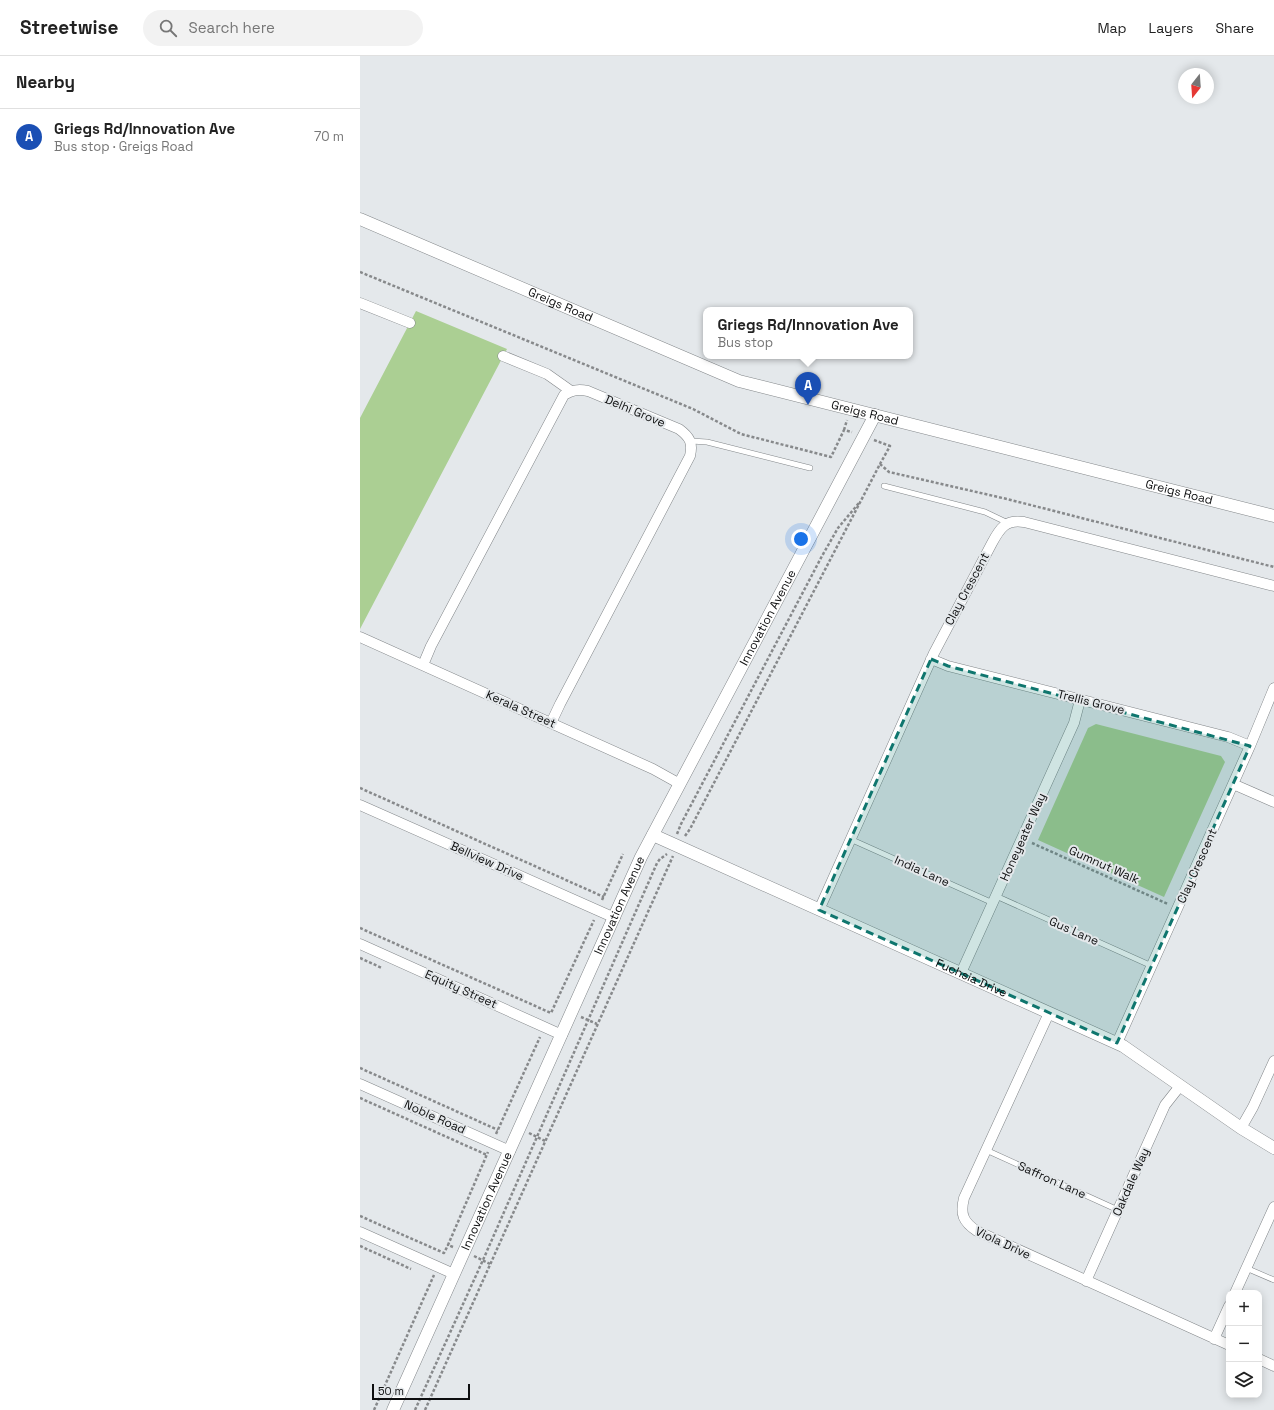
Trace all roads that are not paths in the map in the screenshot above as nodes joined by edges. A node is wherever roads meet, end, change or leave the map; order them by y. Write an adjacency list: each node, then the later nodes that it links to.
1 (360, 219): 6 (street, Greigs Road)
2 (360, 303): 3 (street)
3 (410, 323)
4 (503, 356): 5 (street)
5 (571, 391): 7 (street, Delhi Grove); 15 (street)
6 (875, 415): 10 (street, Greigs Road); 20 (street, Innovation Avenue)
7 (691, 441): 8 (lane); 18 (street)
8 (810, 468)
9 (884, 486): 11 (lane)
10 (1274, 516)
11 (1008, 523): 12 (street); 14 (street, Clay Crescent)
12 (1274, 586)
13 (360, 637): 15 (street, Kerala Street)
14 (931, 659): 17 (street, Trellis Grove); 25 (street, Clay Crescent)
15 (423, 665): 18 (street, Kerala Street)
16 (1274, 688): 19 (street, Clay Crescent)
17 (1080, 700): 19 (street, Trellis Grove); 26 (street, Honeyeater Way)
18 (551, 723): 20 (street, Kerala Street)
19 (1250, 746): 21 (street, Clay Crescent)
20 (680, 784): 24 (street, Innovation Avenue)
21 (1233, 784): 22 (street); 30 (street, Clay Crescent)
22 (1274, 802)
23 (360, 805): 28 (street, Bellview Drive)
24 (653, 835): 27 (street, Fuchsia Drive); 28 (street, Innovation Avenue)
25 (850, 839): 26 (lane, India Lane); 27 (street, Clay Crescent)
26 (995, 900): 30 (lane, Gus Lane); 31 (street, Honeyeater Way)
27 (819, 910): 31 (street, Fuchsia Drive)
28 (615, 918): 33 (street, Innovation Avenue)
29 (360, 944): 33 (street, Equity Street)
30 (1152, 966): 34 (street, Clay Crescent)
31 (962, 974): 32 (street, Fuchsia Drive)
32 (1049, 1013): 34 (street, Fuchsia Drive); 40 (street, Viola Drive)
33 (562, 1035): 41 (street, Innovation Avenue)
34 (1117, 1044): 37 (street, Fuchsia Drive)
35 (1274, 1061): 38 (street)
36 (360, 1084): 41 (street, Noble Road)
37 (1180, 1086): 38 (street, Fuchsia Drive); 43 (street, Oakdale Way)
38 (1241, 1128): 39 (street, Fuchsia Drive)
39 (1274, 1148)
40 (986, 1150): 43 (lane, Saffron Lane); 48 (street, Viola Drive)
41 (510, 1151): 46 (street, Innovation Avenue)
42 (1274, 1207): 45 (street)
43 (1118, 1210): 48 (street, Oakdale Way)
44 (360, 1232): 46 (street)
45 (1246, 1268): 47 (lane); 49 (street)
46 (454, 1274): 55 (street, Innovation Avenue)
47 (1274, 1280)
48 (1086, 1281): 51 (street, Viola Drive)
49 (1236, 1290)
50 (1226, 1313): 51 (street)
51 (1214, 1339): 52 (street, Viola Drive)
52 (1226, 1344)
53 (1262, 1360): 54 (street)
54 (1274, 1366)
55 (393, 1410)

